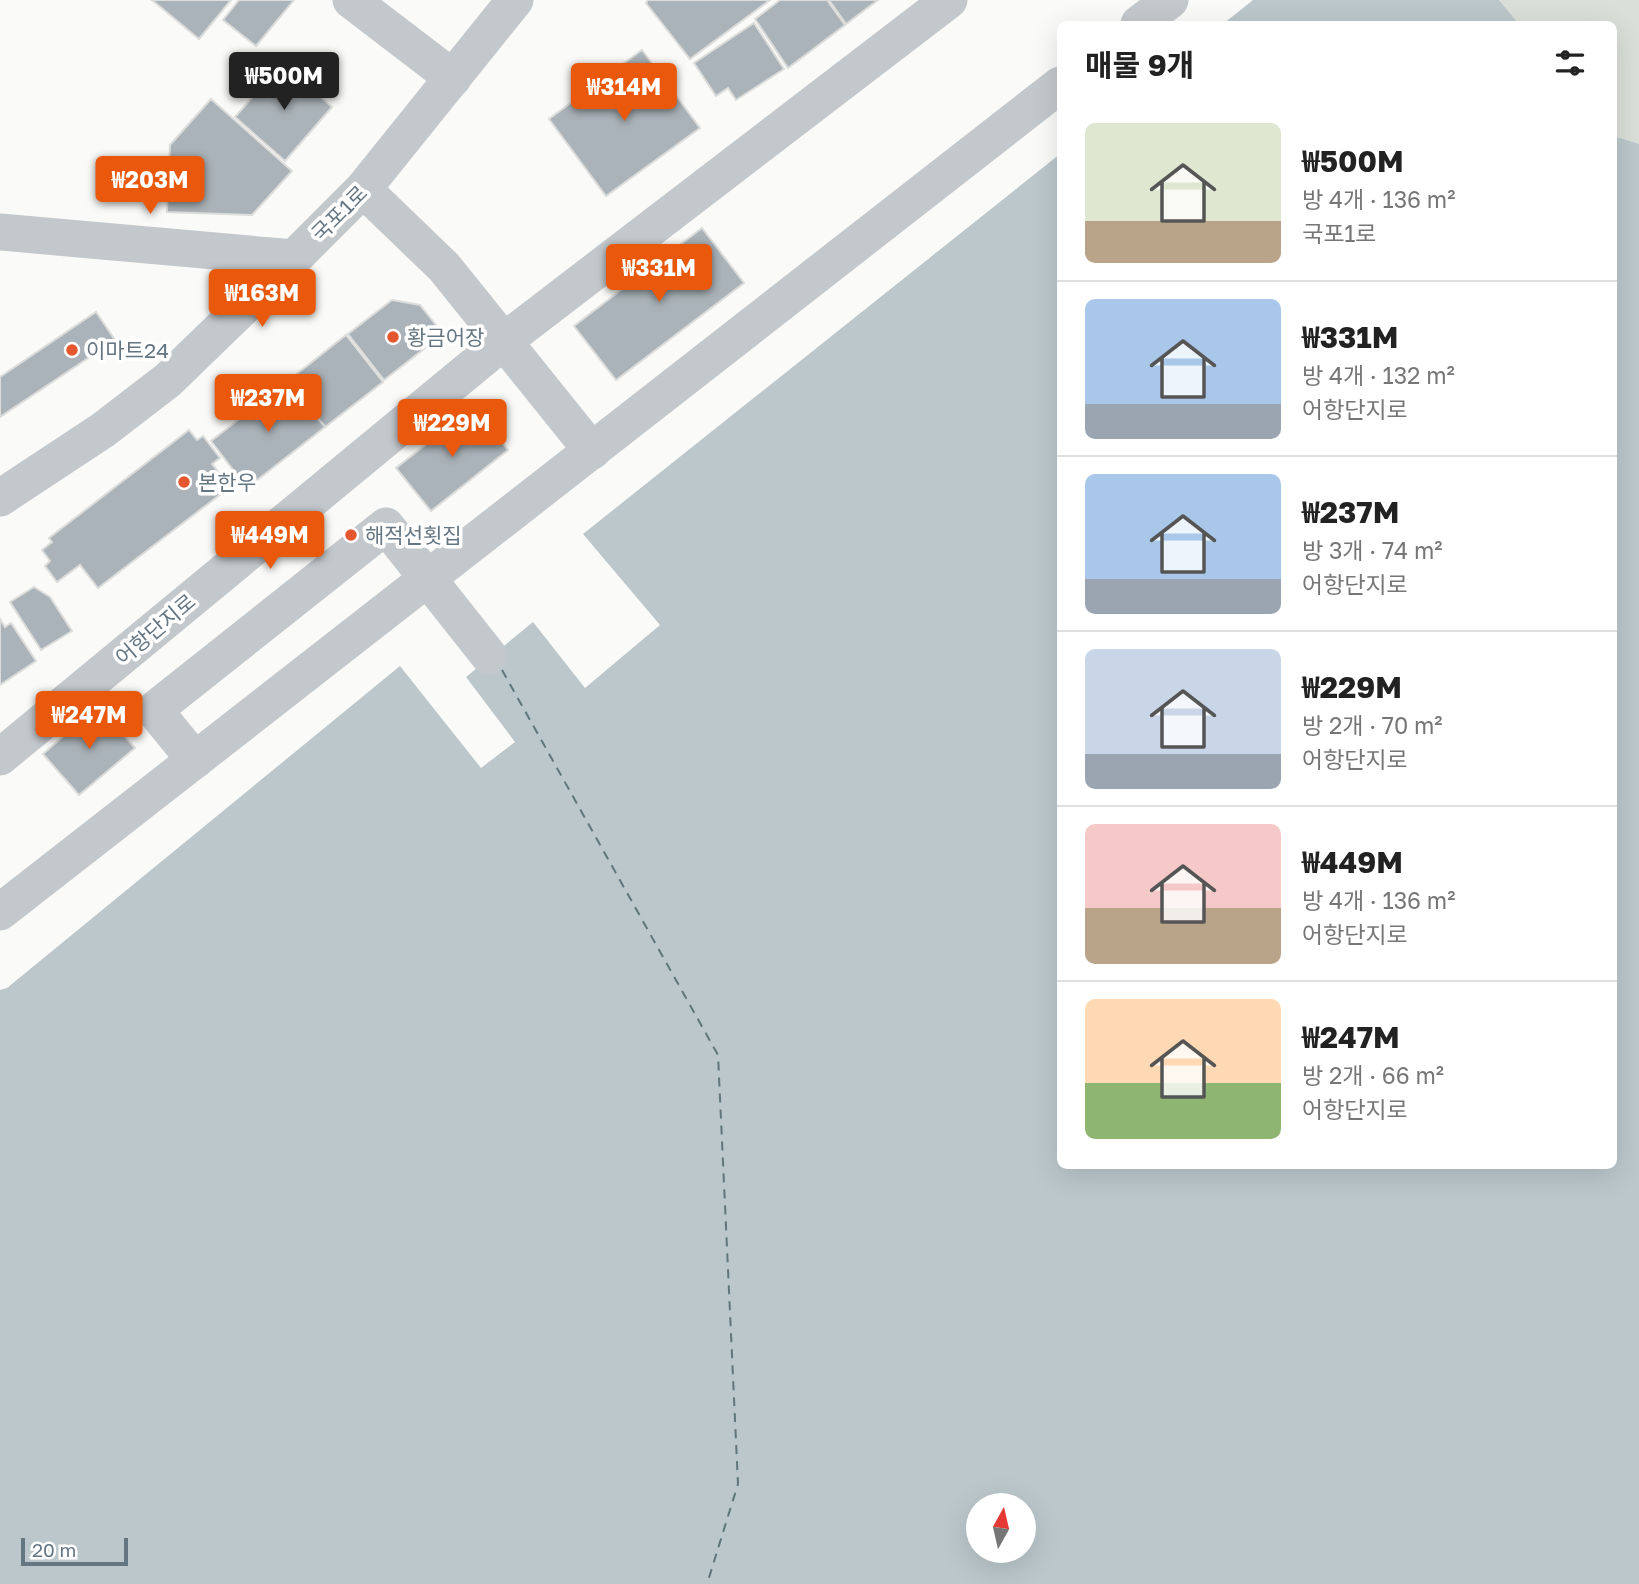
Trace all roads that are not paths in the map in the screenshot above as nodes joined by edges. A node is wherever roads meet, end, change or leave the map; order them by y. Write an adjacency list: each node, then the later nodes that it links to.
1 (351, 0): 6 (street)
2 (515, 0): 6 (street, 국포1로)
3 (949, 0): 11 (street, 어항단지로)
4 (1170, 0): 5 (street)
5 (1143, 21)
6 (453, 78): 8 (street, 국포1로)
7 (1057, 87): 12 (street)
8 (363, 189): 10 (street, 국포1로); 11 (street)
9 (0, 232): 10 (street)
10 (294, 258): 13 (street, 국포1로)
11 (504, 341): 12 (street); 16 (street, 어항단지로)
12 (592, 451): 14 (street)
13 (0, 498)
14 (427, 580): 15 (street); 17 (street); 17 (street)
15 (489, 656)
16 (0, 757)
17 (195, 760): 18 (street)
18 (0, 912)

